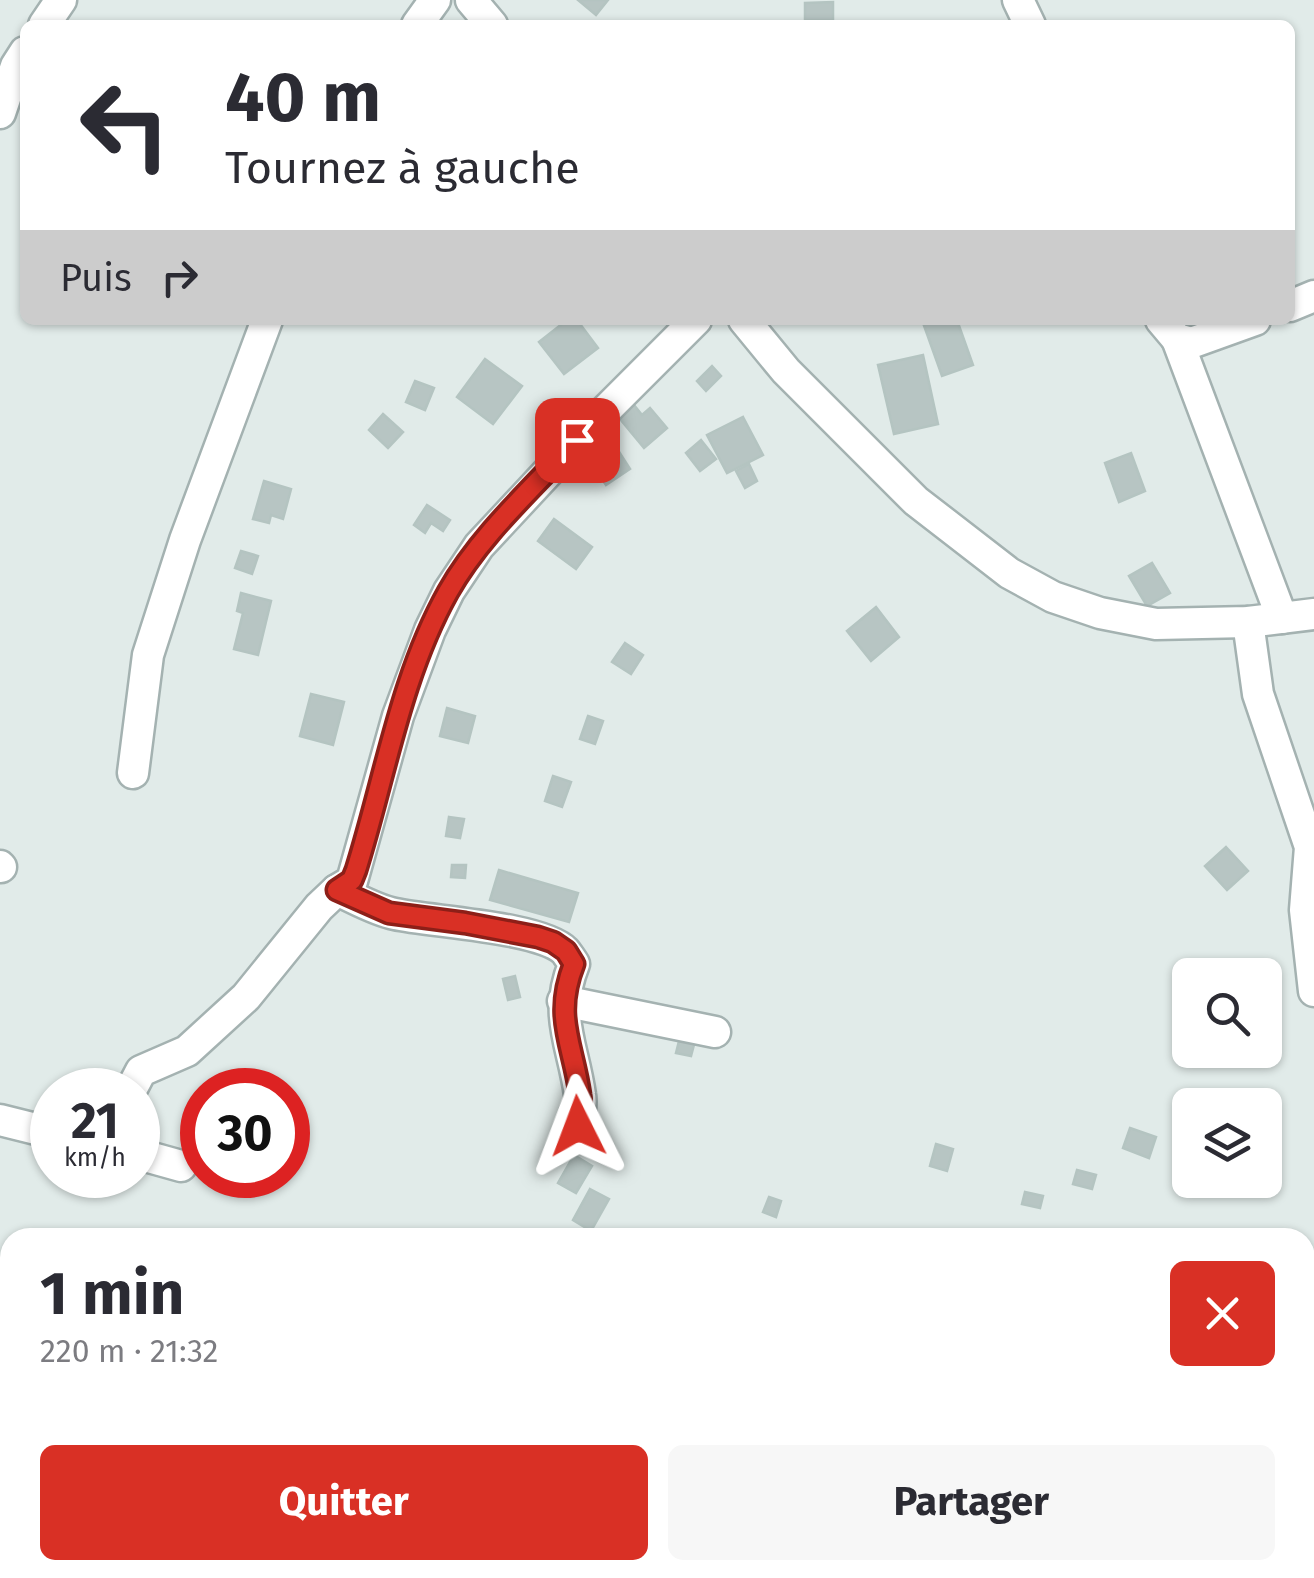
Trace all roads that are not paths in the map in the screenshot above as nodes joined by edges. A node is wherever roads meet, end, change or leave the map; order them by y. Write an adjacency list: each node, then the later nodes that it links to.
1 (471, 0): 2 (street)
2 (488, 20)
3 (20, 60): 4 (street)
4 (0, 112)
5 (265, 325): 14 (street)
6 (691, 325): 16 (street)
7 (748, 325): 12 (street)
8 (1241, 325): 9 (street)
9 (1169, 330): 11 (street)
10 (1314, 614): 11 (street)
11 (1282, 618): 12 (street)
12 (1248, 622): 13 (street)
13 (1281, 760): 15 (street); 17 (street)
14 (133, 773)
15 (1314, 781)
16 (337, 890): 18 (street); 20 (street)
17 (1314, 991)
18 (563, 1001): 19 (street); 22 (street)
19 (716, 1032)
20 (146, 1068)
21 (0, 1120): 23 (street)
22 (578, 1126)
23 (30, 1128)

